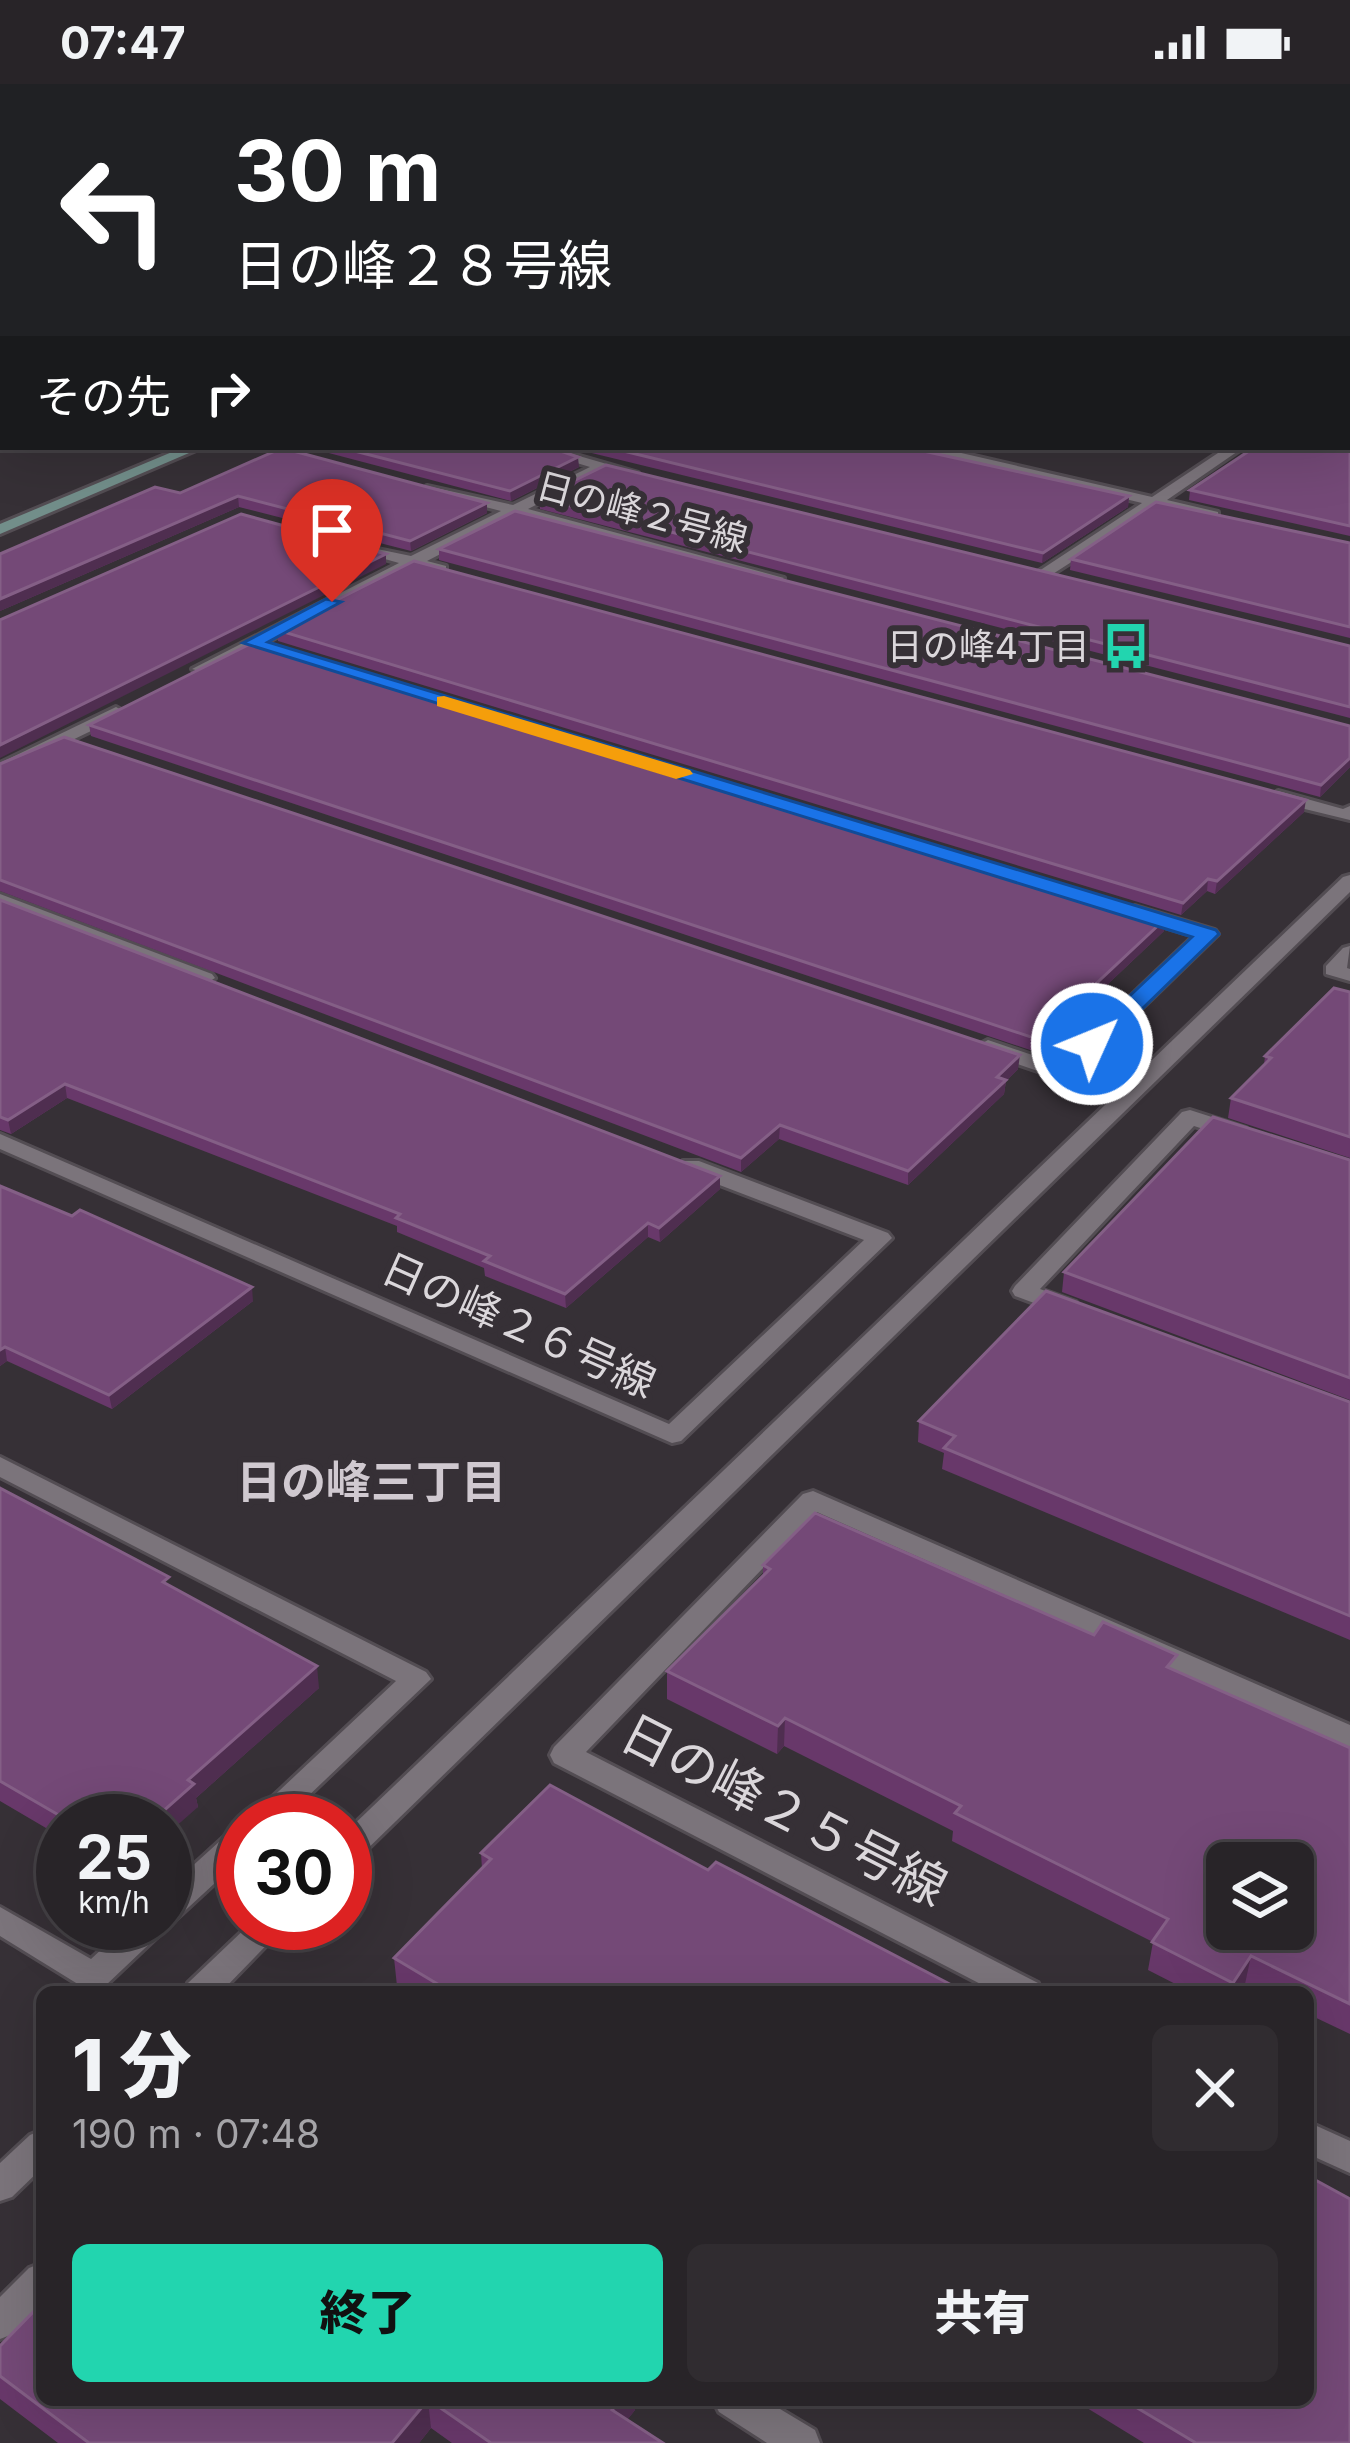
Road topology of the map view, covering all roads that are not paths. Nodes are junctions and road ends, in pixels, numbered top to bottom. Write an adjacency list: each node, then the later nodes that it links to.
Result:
1 (189, 450): 11 (street)
2 (542, 450): 5 (street)
3 (930, 450): 8 (street)
4 (1233, 450): 8 (street)
5 (602, 466): 6 (street); 9 (street)
6 (649, 477)
7 (424, 487): 9 (street, 日の峰２号線)
8 (1155, 502): 10 (street); 16 (street)
9 (514, 509): 13 (street); 18 (street, 日の峰２号線)
10 (1242, 521)
11 (0, 529)
12 (348, 544): 13 (street)
13 (412, 562): 15 (street); 19 (street)
14 (1021, 568): 16 (street)
15 (458, 574)
16 (1045, 574): 17 (street)
17 (1066, 579)
18 (785, 580)
19 (252, 643): 20 (street); 21 (street)
20 (275, 650)
21 (189, 675)
22 (126, 706): 23 (street)
23 (64, 738): 24 (street); 25 (street)
24 (86, 746)
25 (0, 770)
26 (1255, 791): 27 (street)
27 (1350, 812)
28 (1350, 881): 42 (street)
29 (0, 900): 33 (street)
30 (1117, 907): 34 (street)
31 (1350, 952): 32 (street)
32 (1350, 975)
33 (220, 984)
34 (972, 1041)
35 (0, 1141): 37 (street, 日の峰２６号線)
36 (1270, 1144): 38 (street)
37 (660, 1154)
38 (1089, 1316)
39 (0, 1466): 41 (street)
40 (1350, 1737): 51 (street, 日の峰２５号線)
41 (291, 1794)
42 (372, 1826)
43 (216, 1863): 44 (street)
44 (192, 1885)
45 (0, 1920): 46 (street)
46 (36, 1942)
47 (49, 1950): 48 (street)
48 (122, 1950)
49 (244, 1950): 50 (street)
50 (206, 1986)
51 (1014, 1986)
52 (1314, 2140): 54 (street)
53 (36, 2151): 55 (street)
54 (1350, 2158)
55 (0, 2186)
56 (36, 2285): 57 (street)
57 (0, 2322)
58 (742, 2406): 59 (street)
59 (801, 2443)

